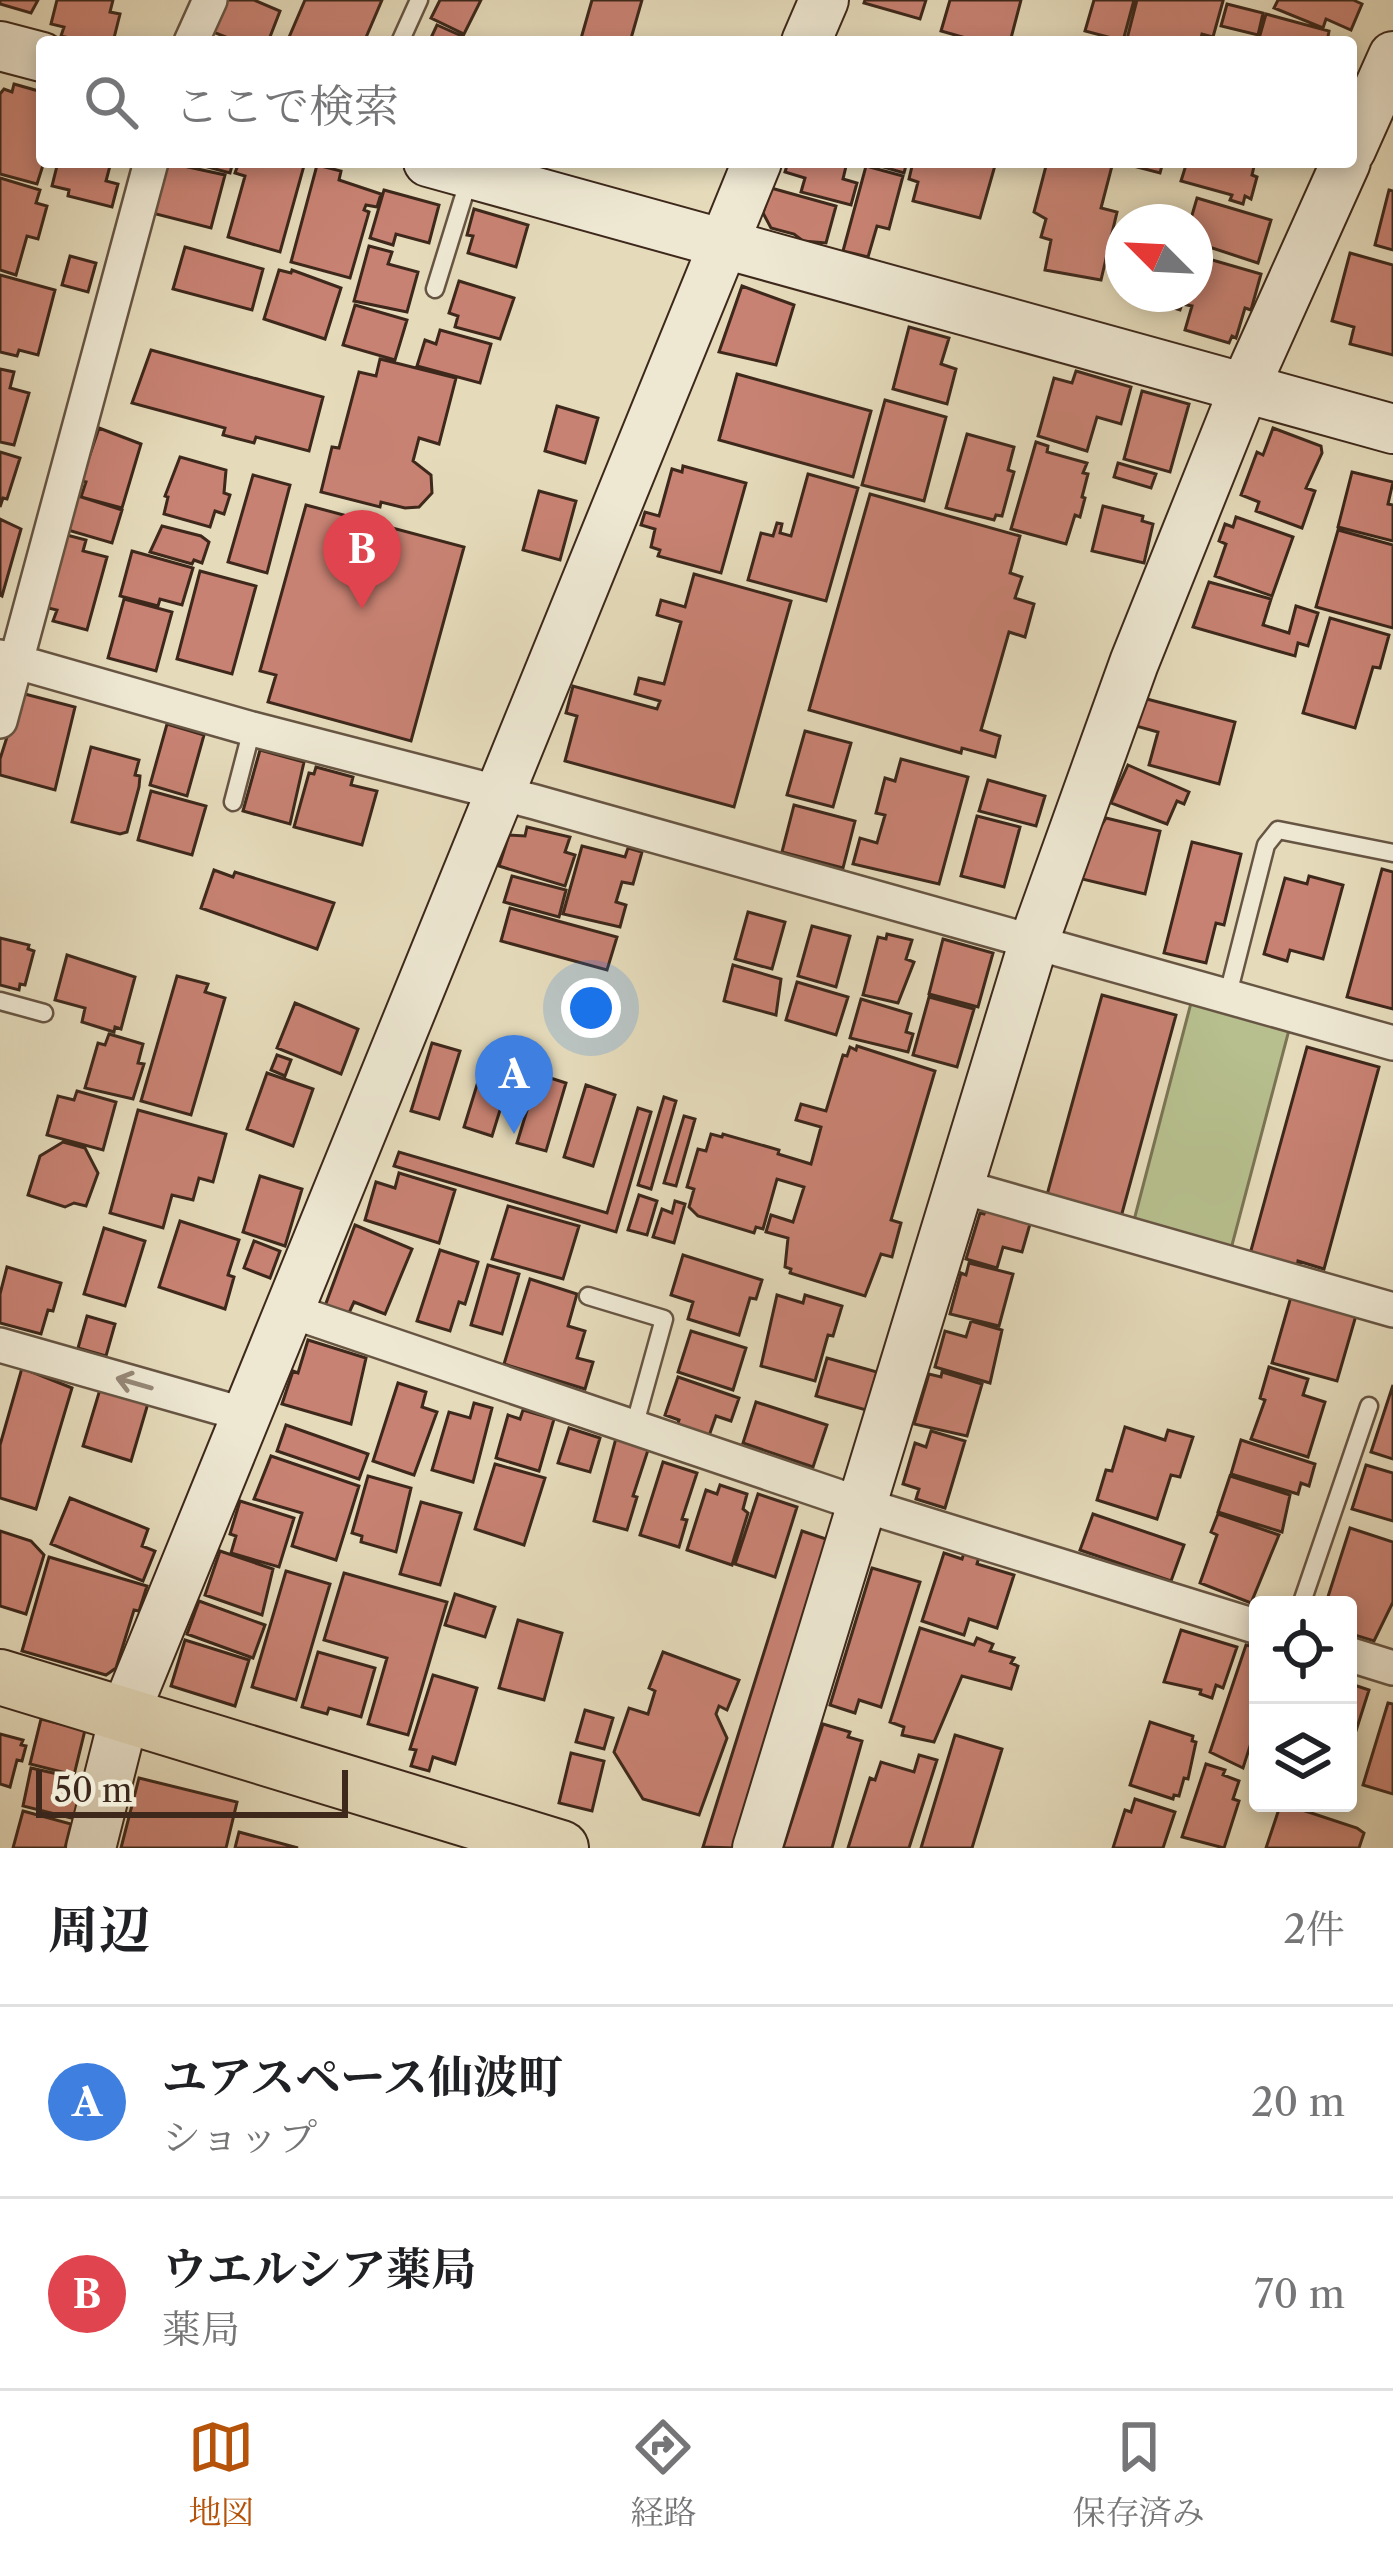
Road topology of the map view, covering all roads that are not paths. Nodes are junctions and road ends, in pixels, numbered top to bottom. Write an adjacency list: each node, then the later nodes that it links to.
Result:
1 (210, 0): 4 (street)
2 (419, 0): 5 (lane)
3 (824, 0): 6 (street)
4 (194, 36)
5 (403, 36)
6 (809, 36)
7 (0, 46): 8 (street)
8 (36, 55)
9 (1393, 56): 10 (street)
10 (1357, 137)
11 (150, 168): 19 (street)
12 (450, 168): 15 (street); 16 (lane)
13 (754, 168): 15 (street)
14 (1343, 168): 17 (street)
15 (723, 242): 17 (street); 22 (street)
16 (435, 290)
17 (1244, 388): 18 (street); 25 (street)
18 (1393, 429)
19 (8, 659): 20 (street); 21 (street)
20 (0, 721)
21 (252, 730): 22 (street); 23 (lane)
22 (497, 794): 25 (street); 33 (street)
23 (232, 802)
24 (1393, 854): 26 (lane)
25 (1034, 944): 26 (street); 30 (street)
26 (1227, 998): 29 (street)
27 (0, 1001): 28 (lane)
28 (44, 1013)
29 (1393, 1043)
30 (959, 1186): 32 (street); 38 (street)
31 (588, 1296): 37 (lane)
32 (1393, 1310)
33 (291, 1311): 36 (street); 37 (street)
34 (0, 1345): 36 (street, one-way to 34)
35 (1369, 1406): 39 (lane)
36 (246, 1415): 44 (street)
37 (634, 1427): 38 (street)
38 (863, 1505): 40 (street); 48 (street)
39 (1304, 1596)
40 (1249, 1624)
41 (1357, 1657): 42 (street)
42 (1393, 1668)
43 (0, 1677): 44 (main road)
44 (125, 1713): 45 (main road); 46 (street)
45 (439, 1830): 47 (main road)
46 (91, 1848)
47 (561, 1848)
48 (757, 1848)

